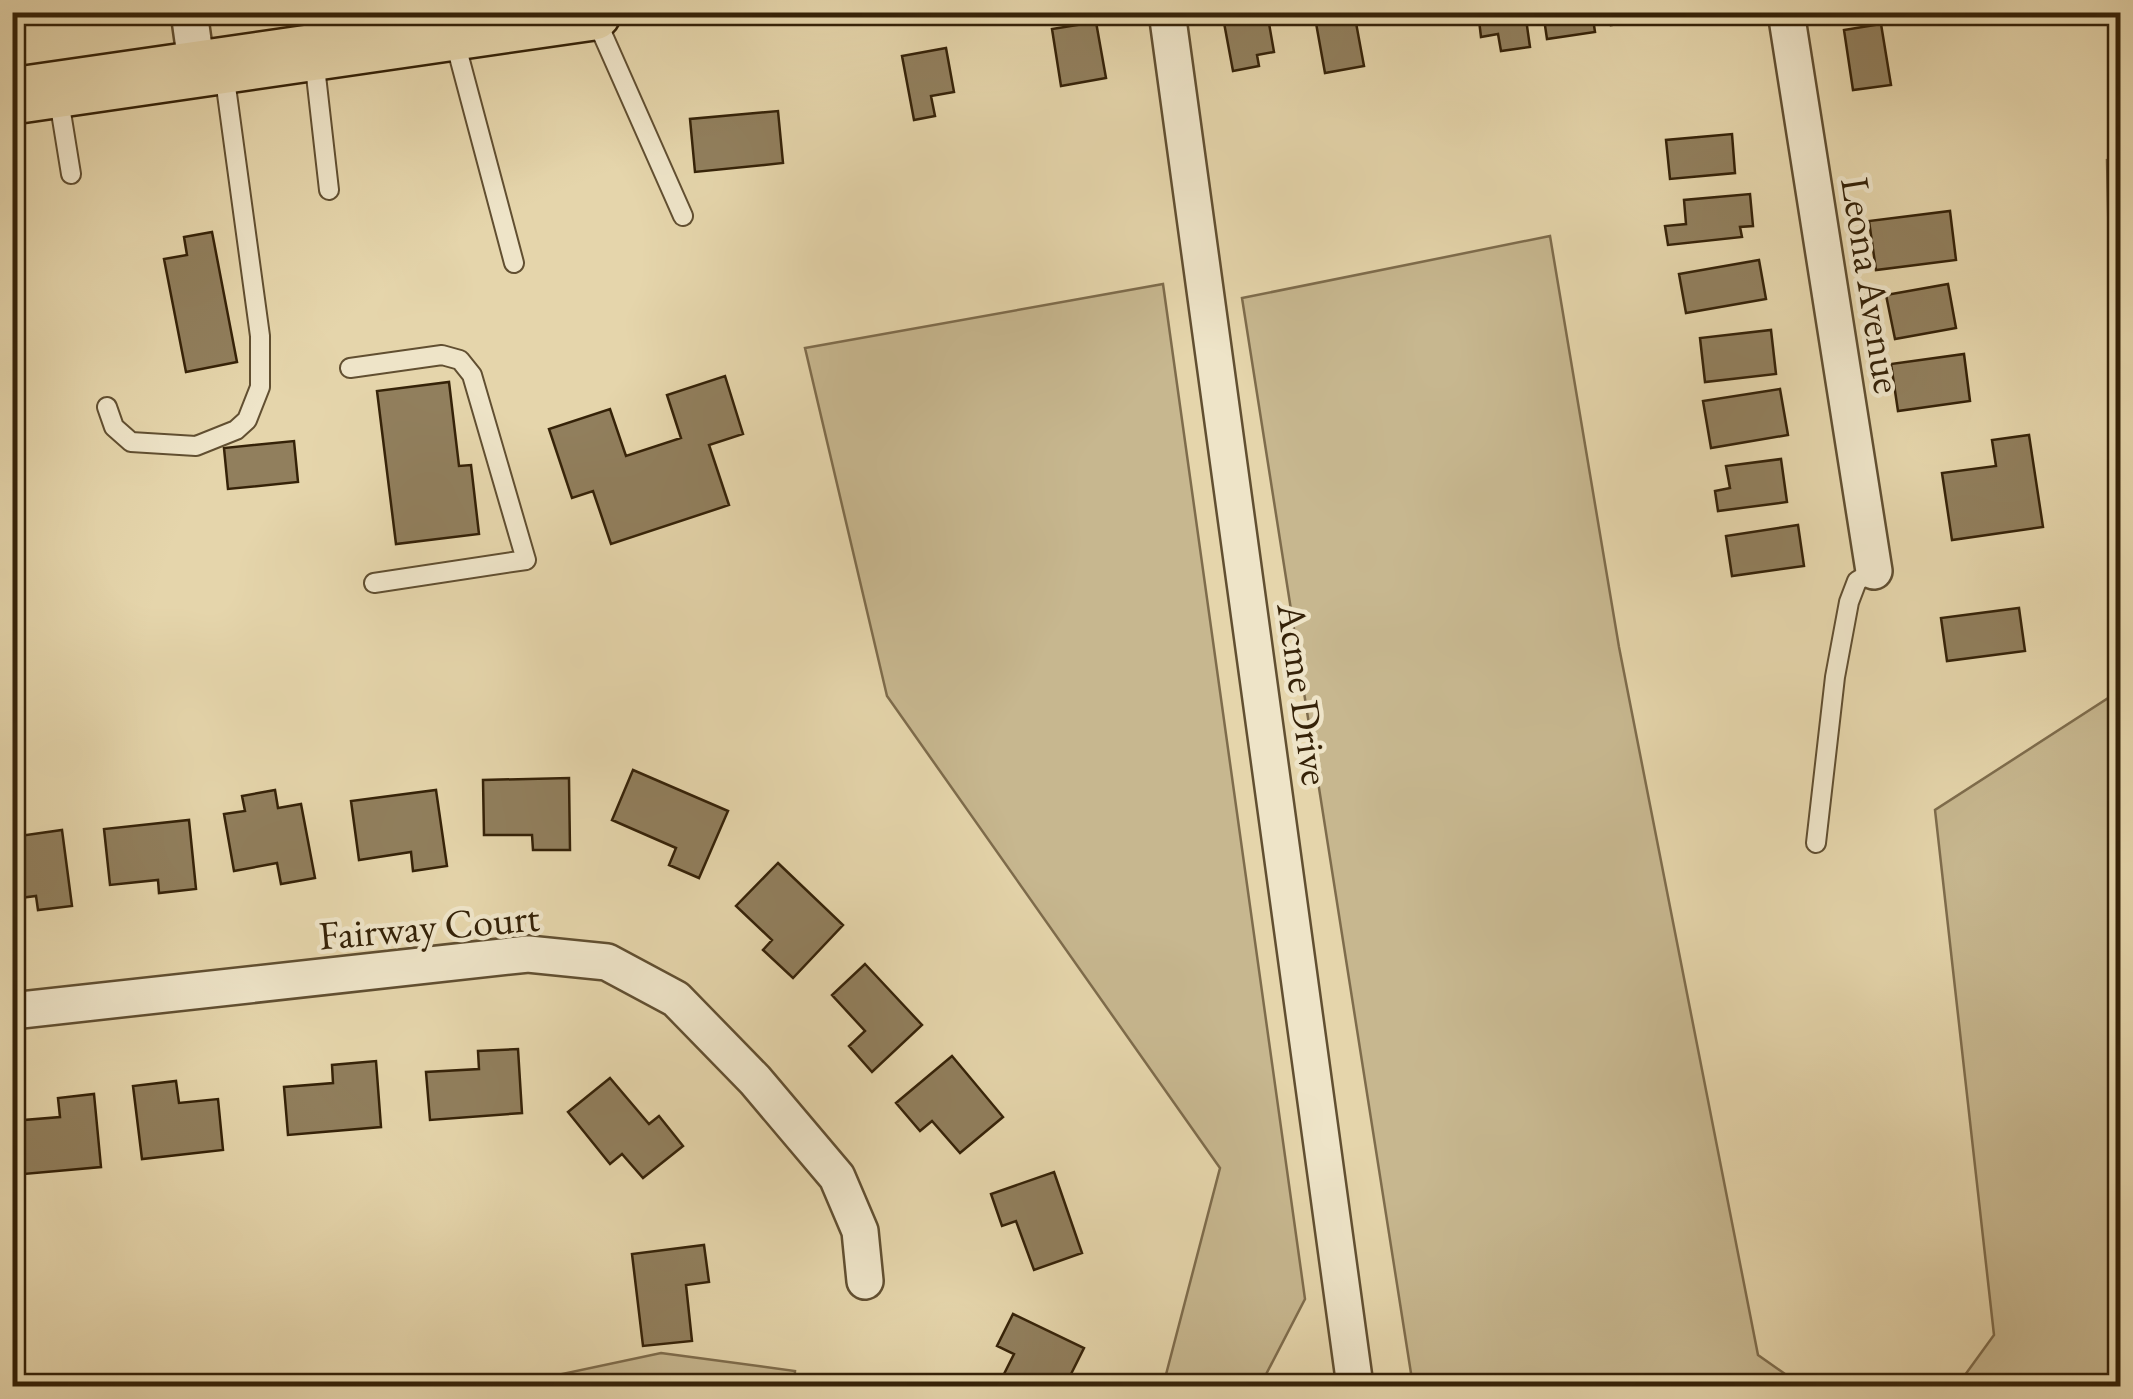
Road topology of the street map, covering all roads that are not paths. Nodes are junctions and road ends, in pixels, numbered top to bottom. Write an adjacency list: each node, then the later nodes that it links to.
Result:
1 (189, 12): 7 (street)
2 (593, 12): 5 (main road); 11 (lane)
3 (1167, 12): 20 (street, Acme Drive)
4 (1786, 12): 15 (street, Leona Avenue)
5 (453, 33): 6 (main road); 12 (lane)
6 (314, 52): 7 (main road); 10 (lane)
7 (210, 67): 8 (main road); 14 (lane)
8 (35, 92): 9 (lane)
9 (71, 174)
10 (329, 190)
11 (683, 216)
12 (514, 263)
13 (350, 368): 16 (lane)
14 (107, 407)
15 (1874, 571): 17 (lane)
16 (374, 583)
17 (1816, 843)
18 (12, 1011): 19 (street, Fairway Court)
19 (865, 1281)
20 (1354, 1386)

